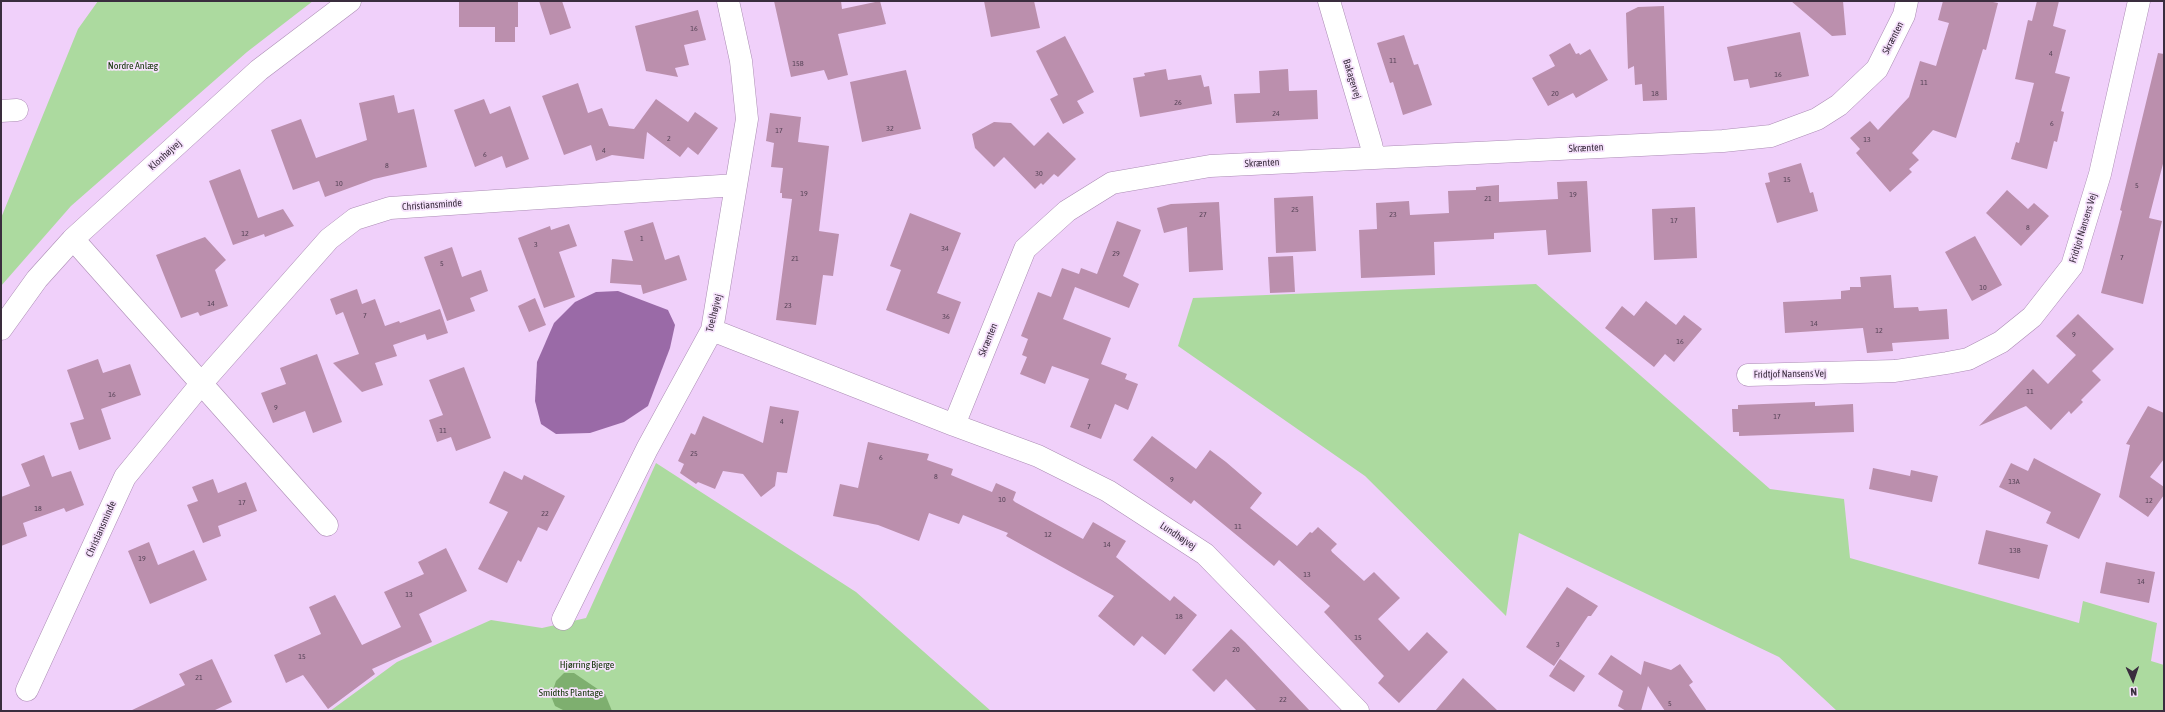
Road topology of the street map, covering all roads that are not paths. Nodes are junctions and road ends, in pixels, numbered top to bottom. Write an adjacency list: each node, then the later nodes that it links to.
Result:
1 (350, 1): 8 (street, Klonhøjvej)
2 (728, 1): 7 (street, Toelhøjvej)
3 (1328, 1): 6 (street, Bakagervej)
4 (1907, 1): 6 (street, Skrænten)
5 (2139, 1): 11 (street, Fridtjof Nansens Vej)
6 (1374, 158): 13 (street, Skrænten)
7 (736, 185): 10 (street, Toelhøjvej); 12 (street, Christiansminde)
8 (73, 239): 9 (street, Klonhøjvej); 12 (street)
9 (1, 329)
10 (712, 330): 13 (street); 15 (street, Toelhøjvej)
11 (1748, 375)
12 (201, 384): 14 (street); 16 (street, Christiansminde)
13 (954, 425): 17 (street, Lundhøjvej)
14 (327, 525)
15 (563, 619)
16 (28, 690)
17 (1358, 711)

